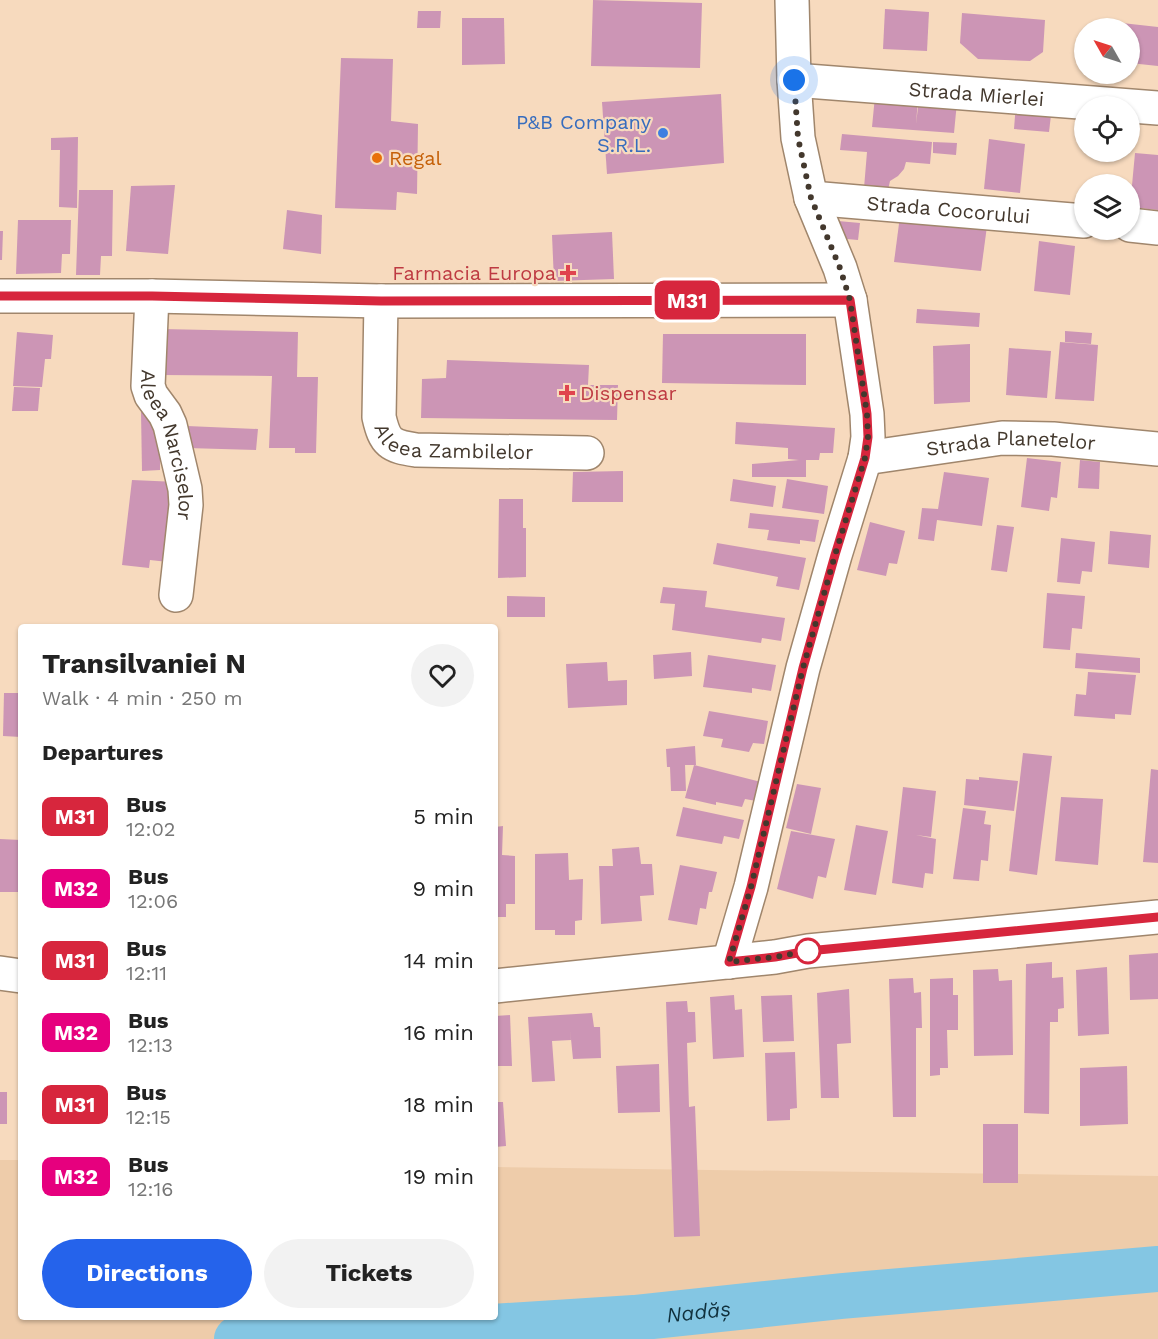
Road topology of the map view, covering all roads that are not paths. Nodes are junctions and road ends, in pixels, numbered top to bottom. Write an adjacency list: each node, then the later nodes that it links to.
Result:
1 (792, 0): 2 (street)
2 (794, 80): 3 (street, Strada Mierlei); 4 (street)
3 (1158, 108)
4 (811, 198): 5 (street, Strada Cocorului); 10 (street)
5 (1074, 220)
6 (1140, 226): 7 (street)
7 (1158, 228)
8 (0, 296): 9 (street)
9 (152, 296): 11 (street); 15 (street, Aleea Narciselor)
10 (850, 300): 11 (street); 14 (street)
11 (381, 301): 13 (street, Aleea Zambilelor)
12 (1158, 449): 14 (street, Strada Planetelor)
13 (587, 453)
14 (865, 458): 17 (street)
15 (176, 595)
16 (1158, 917): 17 (street)
17 (729, 962): 20 (street)
18 (0, 973): 19 (street)
19 (18, 976)
20 (498, 986)

